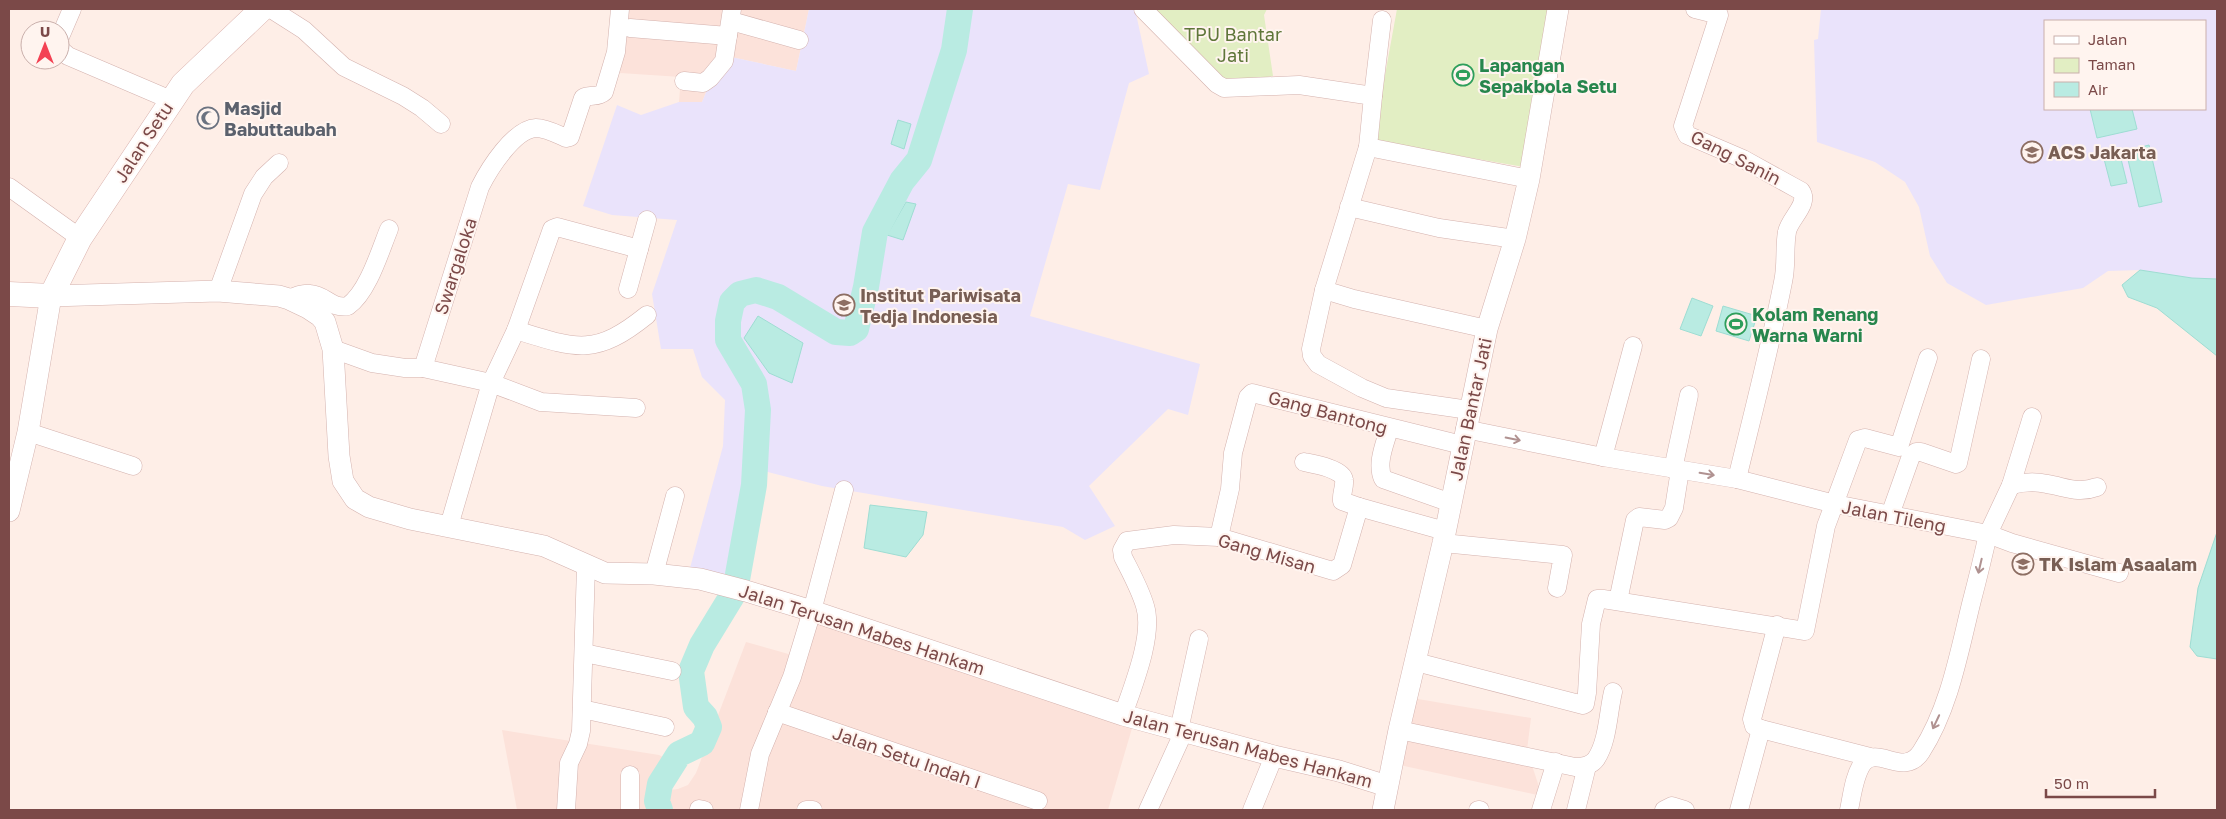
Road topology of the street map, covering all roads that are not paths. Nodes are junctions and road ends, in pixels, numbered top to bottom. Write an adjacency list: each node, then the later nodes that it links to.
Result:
1 (262, 9): 15 (main road, Jalan Setu)
2 (271, 9): 16 (street)
3 (620, 9): 40 (street, Swargaloka)
4 (1143, 9): 14 (street)
5 (1558, 9): 19 (street, Jalan Bantar Jati)
6 (1695, 9): 7 (street, Gang Sanin)
7 (1720, 12): 52 (street, Gang Sanin)
8 (1382, 20): 14 (street)
9 (730, 22): 10 (street); 11 (street); 13 (street)
10 (630, 28)
11 (799, 40)
12 (70, 57): 15 (street)
13 (684, 81)
14 (1373, 96): 17 (street)
15 (171, 100): 24 (main road, Jalan Setu)
16 (441, 124)
17 (1368, 147): 19 (street); 21 (street)
18 (279, 163): 28 (street)
19 (1529, 179): 25 (street, Jalan Bantar Jati)
20 (9, 187): 24 (street)
21 (1349, 208): 25 (street); 29 (street)
22 (647, 220): 26 (street)
23 (389, 228): 32 (street)
24 (80, 238): 31 (main road, Jalan Setu)
25 (1515, 239): 34 (street, Jalan Bantar Jati)
26 (639, 249): 27 (street); 35 (street)
27 (628, 289)
28 (218, 290): 31 (street); 32 (street)
29 (1324, 290): 34 (street); 46 (street)
30 (9, 294): 31 (main road)
31 (52, 296): 47 (street)
32 (289, 299): 37 (street)
33 (647, 315): 35 (street)
34 (1487, 329): 46 (street, Jalan Bantar Jati)
35 (516, 330): 41 (street)
36 (1633, 346): 48 (street)
37 (333, 349): 40 (street); 62 (street, Jalan Terusan Mabes Hankam)
38 (1928, 358): 58 (street)
39 (1981, 359): 61 (street)
40 (423, 368): 41 (street)
41 (491, 383): 43 (street); 62 (street)
42 (1689, 395): 51 (street)
43 (636, 408)
44 (2032, 417): 53 (street)
45 (1389, 428): 46 (street, Gang Bantong); 57 (street); 64 (street, Gang Bantong)
46 (1465, 428): 48 (street, Jalan Tileng, one-way to 48); 57 (street, Jalan Bantar Jati)
47 (28, 432): 50 (street); 60 (street)
48 (1603, 458): 51 (street, Jalan Tileng)
49 (1304, 462): 59 (street)
50 (133, 466)
51 (1676, 469): 52 (street, Jalan Tileng, one-way to 52); 70 (street)
52 (1737, 479): 58 (street, Jalan Tileng)
53 (2011, 485): 54 (street); 63 (street)
54 (2097, 487)
55 (844, 490): 71 (street)
56 (675, 496): 68 (street)
57 (1451, 503): 65 (street, Jalan Bantar Jati)
58 (1835, 504): 61 (street, Jalan Tileng); 72 (street)
59 (1359, 507): 64 (street, Gang Misan); 65 (street)
60 (9, 511)
61 (1890, 515): 63 (street, Jalan Tileng)
62 (449, 526): 66 (street, Jalan Terusan Mabes Hankam)
63 (1988, 534): 67 (street, Jalan Tileng); 86 (street, one-way to 86)
64 (1219, 537): 80 (street, Gang Misan)
65 (1444, 537): 69 (street); 75 (street, Jalan Bantar Jati)
66 (586, 566): 68 (street, Jalan Terusan Mabes Hankam); 74 (street)
67 (2119, 573)
68 (654, 574): 71 (street, Jalan Terusan Mabes Hankam)
69 (1557, 588)
70 (1618, 601): 72 (street); 75 (street)
71 (812, 611): 79 (street); 80 (street, Jalan Terusan Mabes Hankam)
72 (1777, 625): 83 (street)
73 (1199, 639): 84 (street)
74 (584, 653): 76 (street); 78 (street)
75 (1416, 662): 82 (street, Jalan Bantar Jati)
76 (672, 671)
77 (1613, 692): 88 (street)
78 (582, 709): 81 (street); 92 (street)
79 (777, 712): 91 (street, Jalan Setu Indah I); 94 (street)
80 (1123, 715): 84 (street, Jalan Terusan Mabes Hankam)
81 (665, 727)
82 (1399, 730): 87 (street); 90 (street, Jalan Bantar Jati)
83 (1761, 730): 86 (street); 104 (street)
84 (1182, 731): 85 (street, Jalan Terusan Mabes Hankam); 97 (street)
85 (1274, 756): 90 (street, Jalan Terusan Mabes Hankam); 98 (street)
86 (1870, 757): 105 (street)
87 (1556, 762): 88 (street); 100 (street)
88 (1587, 766): 101 (street)
89 (630, 775): 93 (street)
90 (1387, 786): 99 (street, Jalan Bantar Jati)
91 (1038, 801)
92 (566, 810)
93 (630, 810)
94 (749, 810)
95 (806, 810): 96 (street)
96 (813, 810)
97 (1148, 810)
98 (1252, 810)
99 (1384, 810)
100 (1541, 810)
101 (1576, 810)
102 (1664, 810): 103 (street)
103 (1685, 810)
104 (1739, 810)
105 (1848, 810)

